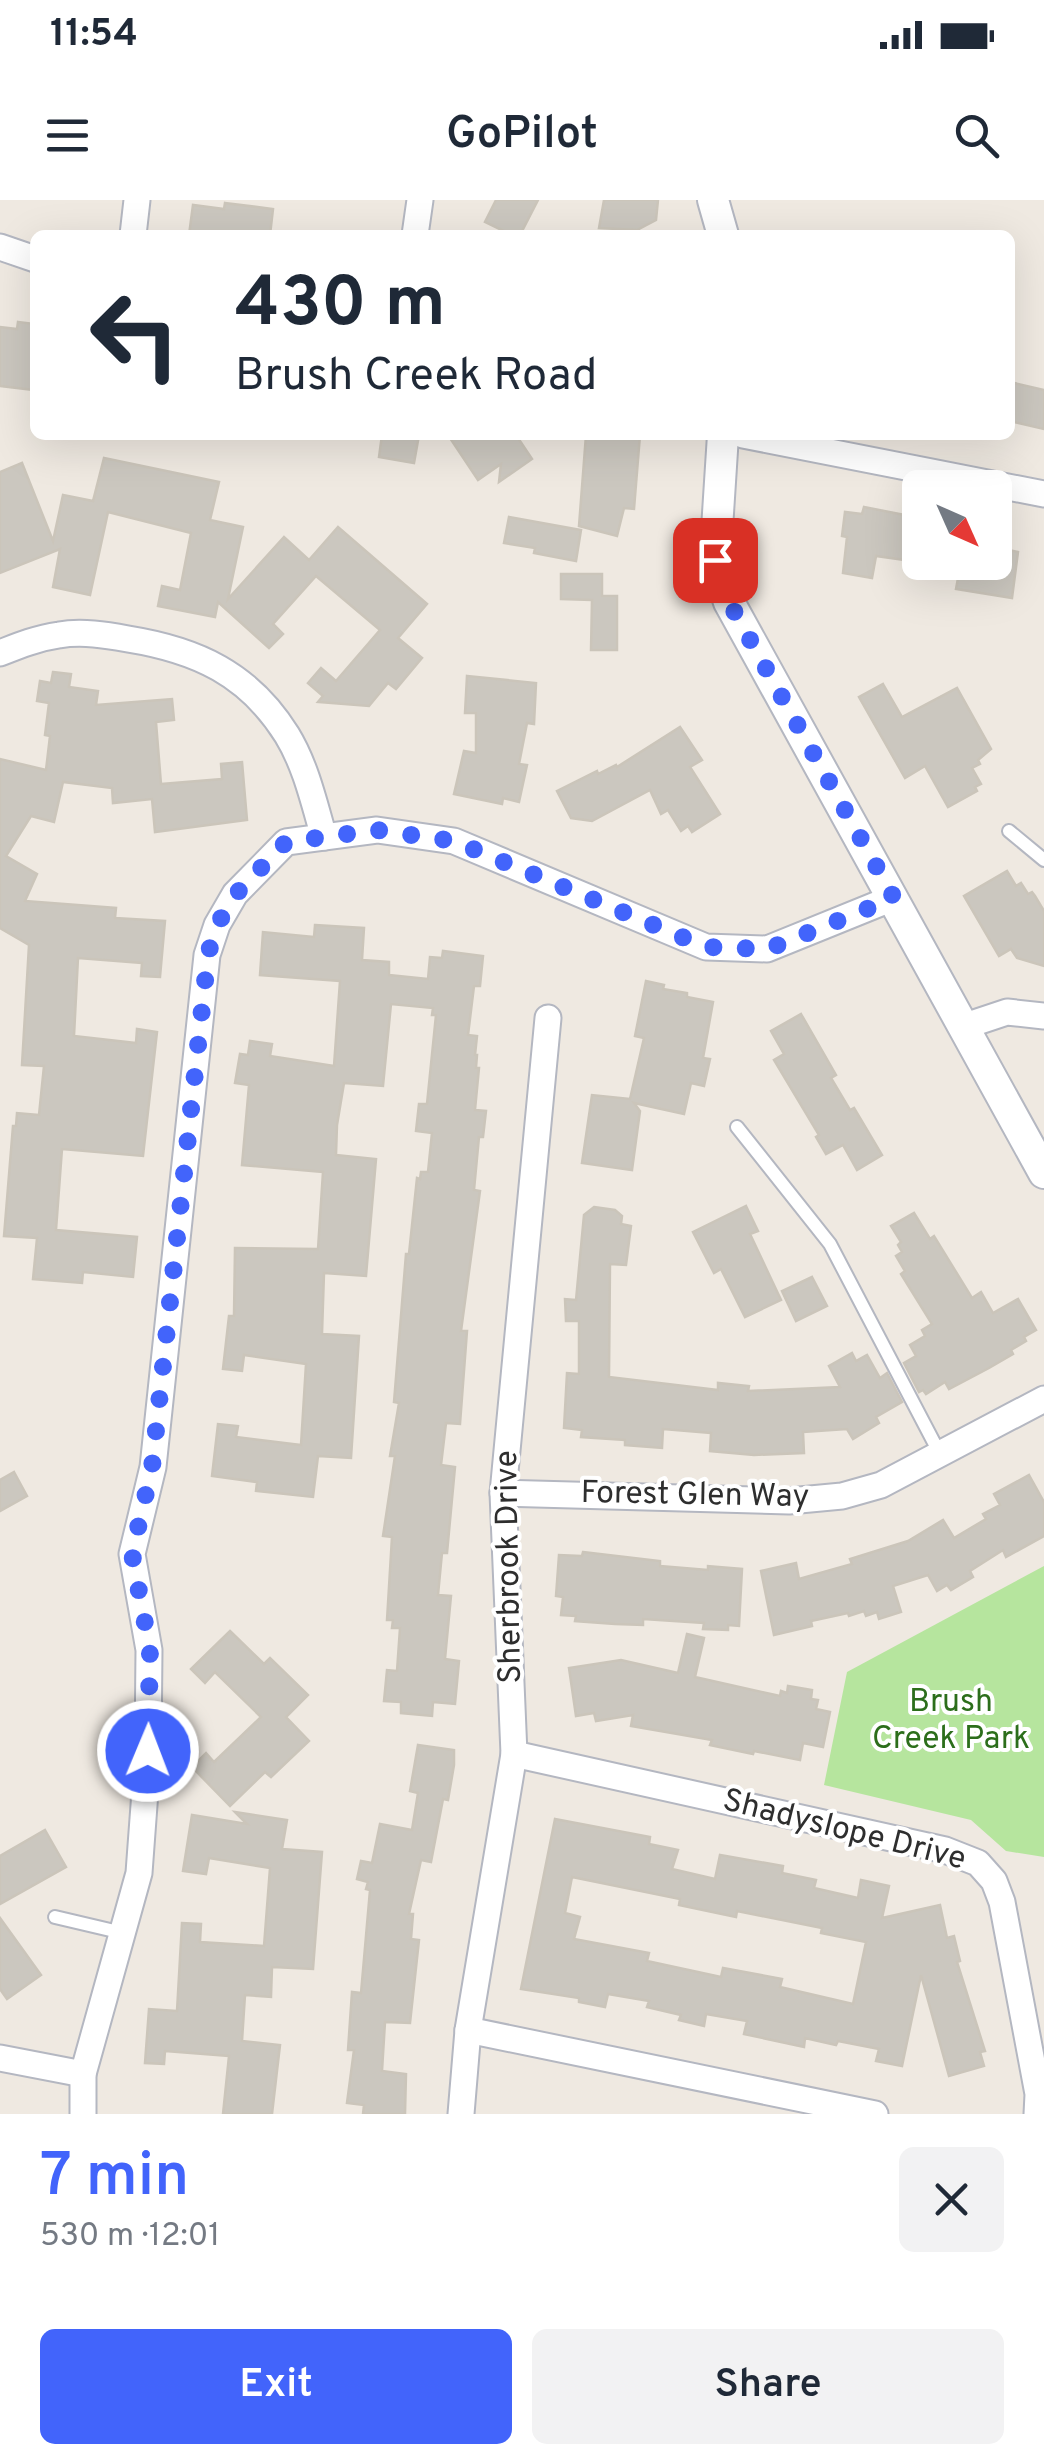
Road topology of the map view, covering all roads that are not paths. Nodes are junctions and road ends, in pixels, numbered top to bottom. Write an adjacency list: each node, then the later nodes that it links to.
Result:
1 (138, 200): 4 (street)
2 (420, 200): 5 (street)
3 (713, 200): 6 (street)
4 (135, 230)
5 (416, 230)
6 (722, 230)
7 (0, 247): 8 (street)
8 (30, 258)
9 (722, 440): 16 (street)
10 (769, 440): 11 (street)
11 (1044, 494)
12 (0, 653): 14 (street)
13 (1008, 831): 15 (lane)
14 (324, 837): 16 (street); 27 (street)
15 (1044, 860)
16 (894, 898): 19 (street)
17 (1044, 1016): 19 (street)
18 (548, 1018): 24 (street, Sherbrook Drive)
19 (965, 1026): 21 (street)
20 (737, 1127): 23 (lane)
21 (1044, 1173)
22 (1044, 1399): 23 (street, Forest Glen Way)
23 (940, 1454): 24 (street, Forest Glen Way)
24 (502, 1493): 25 (street, Sherbrook Drive)
25 (514, 1754): 28 (street, Sherbrook Drive); 34 (street, Shadyslope Drive)
26 (55, 1917): 27 (lane)
27 (124, 1933): 30 (street)
28 (468, 2030): 32 (street, Sherbrook Drive); 33 (street)
29 (0, 2058): 30 (street)
30 (83, 2074): 31 (street)
31 (82, 2114)
32 (461, 2114)
33 (875, 2114)
34 (1037, 2114)

